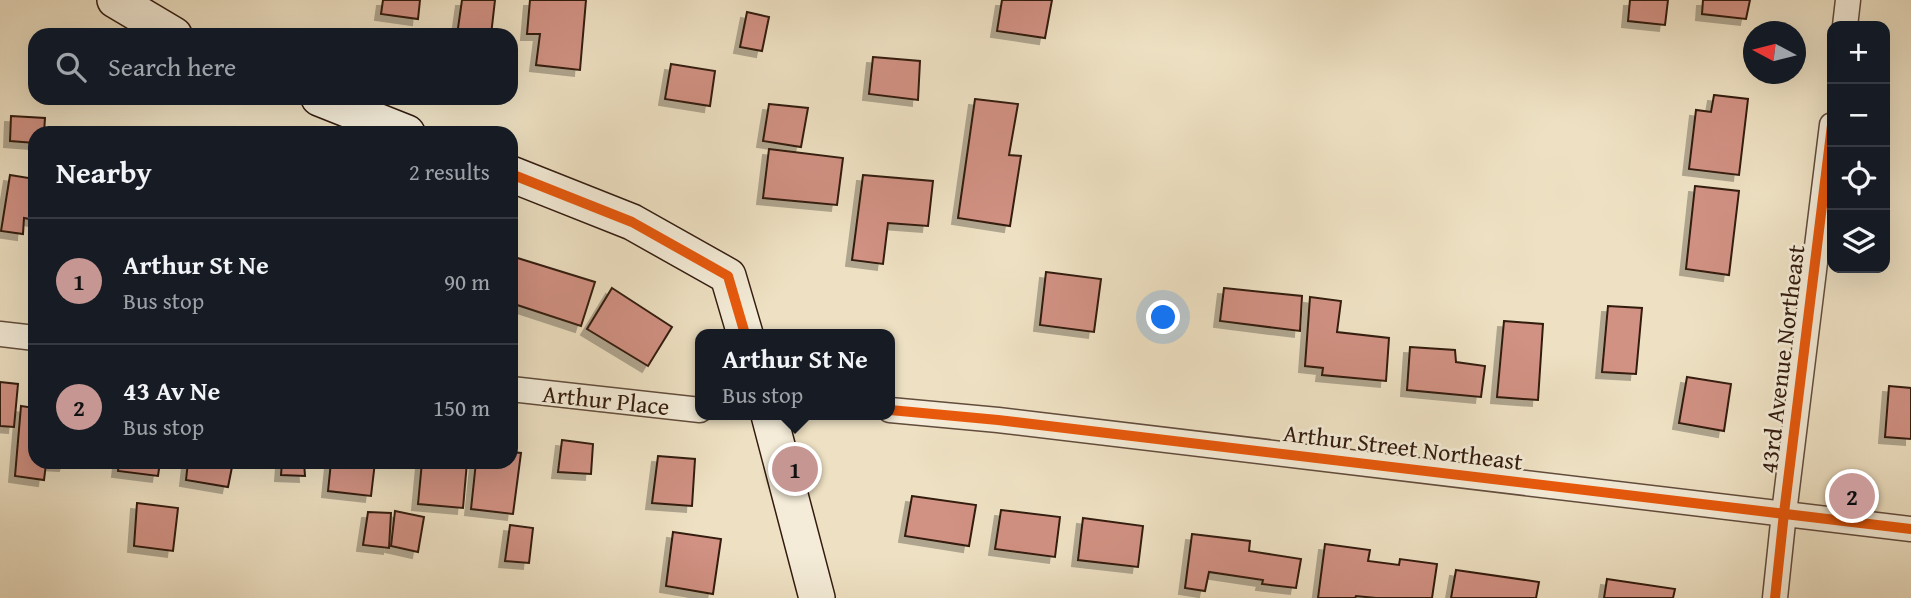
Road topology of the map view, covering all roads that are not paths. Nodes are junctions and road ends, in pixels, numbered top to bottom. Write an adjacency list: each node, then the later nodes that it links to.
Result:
1 (115, 0): 4 (street)
2 (1848, 0): 3 (street)
3 (1845, 21)
4 (162, 28)
5 (337, 105): 6 (street)
6 (389, 126)
7 (1829, 147): 16 (street, 43rd Avenue Northeast)
8 (518, 177): 9 (street)
9 (744, 329)
10 (0, 334): 11 (street)
11 (28, 337)
12 (518, 390): 13 (street, Arthur Place)
13 (695, 409)
14 (895, 410): 16 (street, Arthur Street Northeast)
15 (770, 420): 18 (street)
16 (1784, 513): 17 (street, Arthur Street Northeast); 19 (street, 43rd Avenue Northeast)
17 (1911, 529)
18 (817, 598)
19 (1775, 598)

